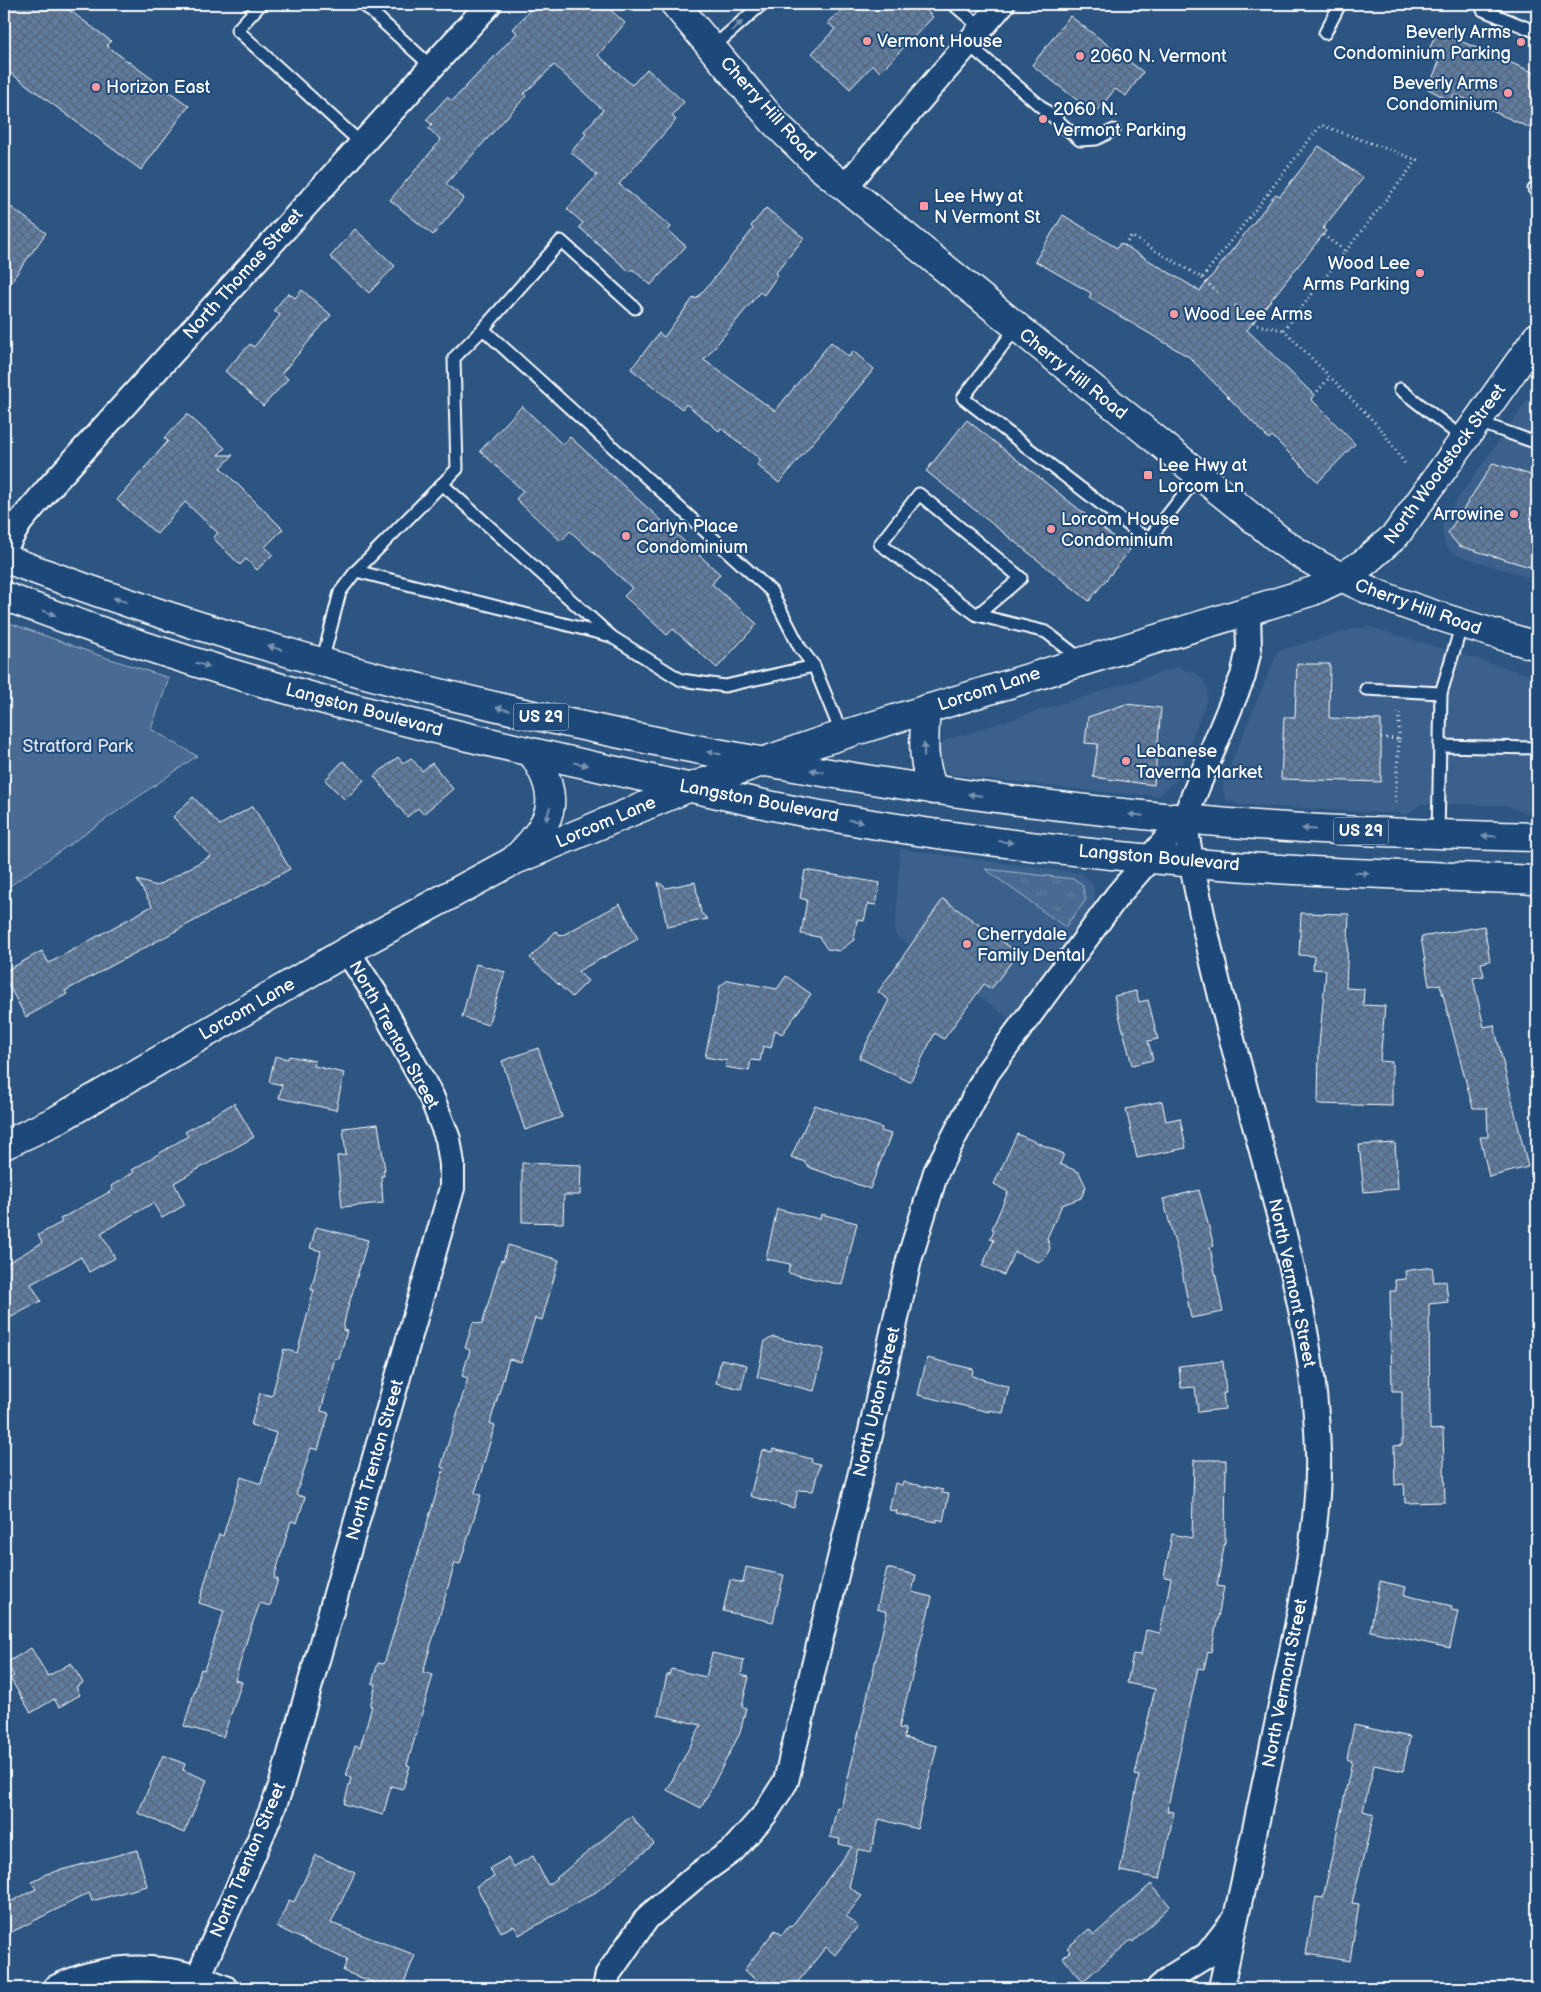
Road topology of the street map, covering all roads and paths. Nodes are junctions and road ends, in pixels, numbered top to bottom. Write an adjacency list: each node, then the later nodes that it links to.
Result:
1 (261, 4): 16 (lane)
2 (363, 4): 14 (lane)
3 (489, 4): 14 (street, North Thomas Street)
4 (675, 4): 13 (main road, Cherry Hill Road)
5 (762, 4): 13 (lane, one-way to 5)
6 (953, 4): 12 (lane)
7 (1002, 4): 12 (street)
8 (1340, 4): 11 (lane)
9 (1483, 10): 10 (lane)
10 (1537, 32)
11 (1325, 33)
12 (975, 36): 15 (lane); 17 (street)
13 (712, 48): 17 (main road, Cherry Hill Road)
14 (432, 67): 16 (street, North Thomas Street)
15 (1114, 130)
16 (362, 144): 39 (street, North Thomas Street)
17 (844, 188): 27 (main road, Cherry Hill Road)
18 (1268, 194): 19 (path); 22 (path); 23 (path)
19 (1272, 198)
20 (1323, 236): 22 (path)
21 (1125, 246): 23 (path)
22 (1345, 251): 29 (path)
23 (1202, 278): 24 (path)
24 (1219, 294)
25 (1235, 305): 29 (path)
26 (635, 308): 28 (lane)
27 (1016, 328): 37 (main road, Cherry Hill Road); 37 (lane)
28 (484, 329): 38 (lane); 51 (lane)
29 (1284, 330): 31 (path)
30 (1537, 338): 34 (main road, North Woodstock Street)
31 (1330, 377): 33 (path); 36 (path)
32 (1400, 389): 34 (lane)
33 (1314, 395)
34 (1471, 431): 35 (lane); 42 (main road, North Woodstock Street)
35 (1537, 443)
36 (1405, 464)
37 (1199, 475): 42 (main road, Cherry Hill Road)
38 (442, 484): 41 (lane); 47 (lane)
39 (4, 549)
40 (4, 558): 50 (main road, Langston Boulevard / US 29, one-way to 40)
41 (356, 571): 47 (lane); 50 (lane)
42 (1340, 578): 44 (main road, Lorcom Lane); 46 (main road, Cherry Hill Road)
43 (4, 596): 54 (main road, Langston Boulevard / US 29, one-way to 54)
44 (1248, 611): 49 (main road, Lorcom Lane); 67 (street)
45 (977, 615): 45 (lane); 49 (lane)
46 (1462, 624): 48 (main road, Cherry Hill Road); 53 (lane)
47 (612, 637): 51 (lane)
48 (1537, 646)
49 (1082, 660): 55 (main road, Lorcom Lane)
50 (322, 662): 54 (main road); 63 (main road, Langston Boulevard / US 29, one-way to 50)
51 (814, 666): 57 (lane)
52 (1366, 689): 53 (lane)
53 (1441, 693): 60 (lane)
54 (313, 697): 62 (main road, Langston Boulevard / US 29)
55 (926, 709): 57 (main road, Lorcom Lane); 65 (main road, one-way to 55)
56 (1392, 710): 59 (path)
57 (842, 736): 63 (main road, Lorcom Lane)
58 (1381, 738): 59 (path)
59 (1399, 739): 66 (path)
60 (1440, 746): 61 (lane); 68 (lane)
61 (1537, 748)
62 (532, 753): 64 (main road, Langston Boulevard / US 29, one-way to 64); 71 (main road, one-way to 71)
63 (762, 762): 64 (main road, Lorcom Lane); 65 (main road, Langston Boulevard / US 29, one-way to 63)
64 (688, 788): 70 (main road, Langston Boulevard / US 29, one-way to 70); 71 (main road, Lorcom Lane)
65 (934, 790): 67 (main road, Langston Boulevard / US 29, one-way to 65)
66 (1395, 807)
67 (1184, 820): 68 (main road, Langston Boulevard / US 29, one-way to 67); 70 (street, North Upton Street); 72 (street, North Vermont Street)
68 (1438, 834): 69 (main road, Langston Boulevard / US 29, one-way to 68)
69 (1537, 837)
70 (1149, 859): 72 (main road, Langston Boulevard / US 29); 80 (street, North Upton Street)
71 (513, 861): 74 (main road, Lorcom Lane)
72 (1191, 863): 73 (main road, Langston Boulevard / US 29, one-way to 73); 76 (street, North Vermont Street)
73 (1537, 880)
74 (347, 950): 75 (main road, Lorcom Lane); 77 (street, North Trenton Street)
75 (4, 1145)
76 (1236, 1919): 81 (street); 82 (street, North Vermont Street)
77 (199, 1976): 78 (street); 79 (street)
78 (55, 1988)
79 (224, 1988)
80 (605, 1988)
81 (1159, 1988)
82 (1220, 1988)

